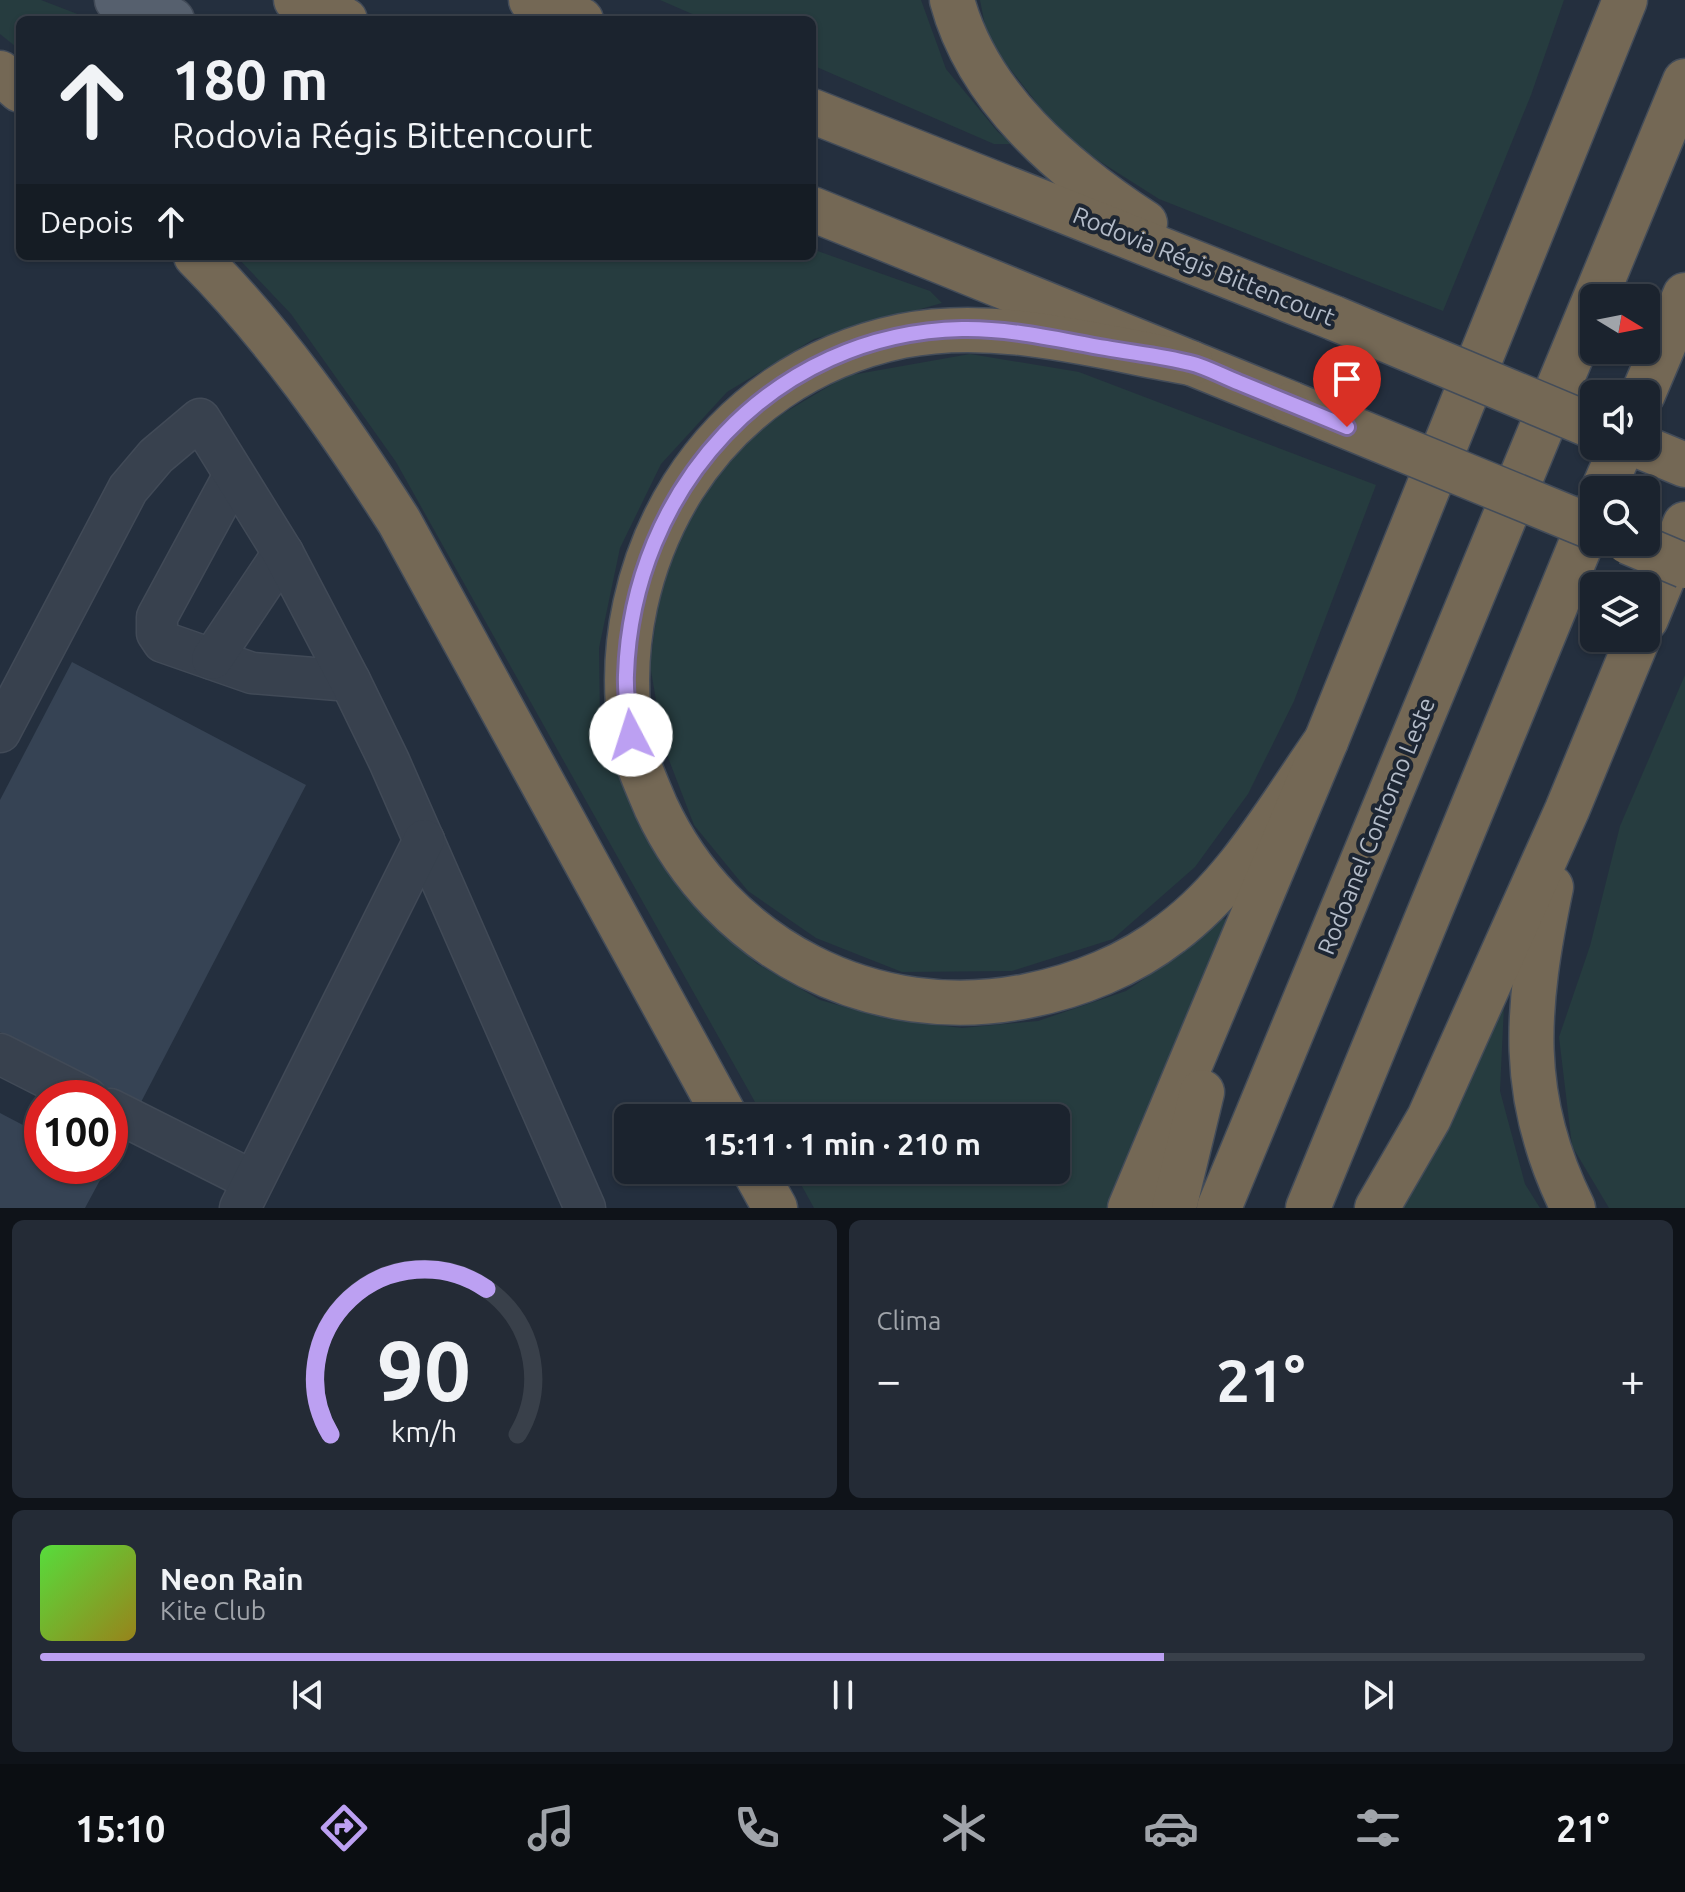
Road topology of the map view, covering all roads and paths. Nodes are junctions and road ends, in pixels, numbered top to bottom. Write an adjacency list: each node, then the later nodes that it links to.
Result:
1 (117, 0): 6 (main road)
2 (296, 0): 7 (highway)
3 (952, 0): 15 (highway)
4 (1601, 0): 11 (highway)
5 (1625, 0): 11 (highway)
6 (161, 16)
7 (335, 16)
8 (0, 73): 10 (highway)
9 (1685, 81): 48 (highway, Rodoanel Contorno Leste)
10 (16, 87)
11 (1587, 95): 34 (highway)
12 (816, 113): 15 (highway, Rodovia Régis Bittencourt)
13 (816, 211): 17 (highway)
14 (200, 260): 40 (highway)
15 (1217, 270): 19 (highway, Rodovia Régis Bittencourt, bridge)
16 (1685, 295): 18 (highway)
17 (1191, 363): 23 (highway, bridge); 34 (highway)
18 (1649, 380)
19 (1580, 421)
20 (1660, 455): 21 (highway)
21 (1685, 465)
22 (234, 475): 26 (lane); 31 (lane); 33 (lane)
23 (1580, 522)
24 (1685, 524): 29 (highway)
25 (1580, 548): 49 (highway)
26 (283, 553): 31 (lane); 32 (lane)
27 (1660, 555): 28 (highway, bridge)
28 (1685, 566)
29 (1660, 585)
30 (1632, 652): 35 (highway)
31 (212, 659): 32 (lane)
32 (350, 681): 36 (lane)
33 (0, 732)
34 (1326, 741): 37 (highway)
35 (1567, 810): 50 (highway); 51 (highway)
36 (424, 840): 43 (lane); 44 (lane)
37 (1232, 965): 46 (highway); 47 (highway)
38 (0, 1054): 39 (lane)
39 (51, 1080)
40 (718, 1104)
41 (128, 1120): 43 (lane)
42 (762, 1184): 45 (highway)
43 (246, 1194)
44 (585, 1208)
45 (775, 1208)
46 (1130, 1208)
47 (1174, 1208)
48 (1219, 1208)
49 (1308, 1208)
50 (1377, 1208)
51 (1573, 1208)

